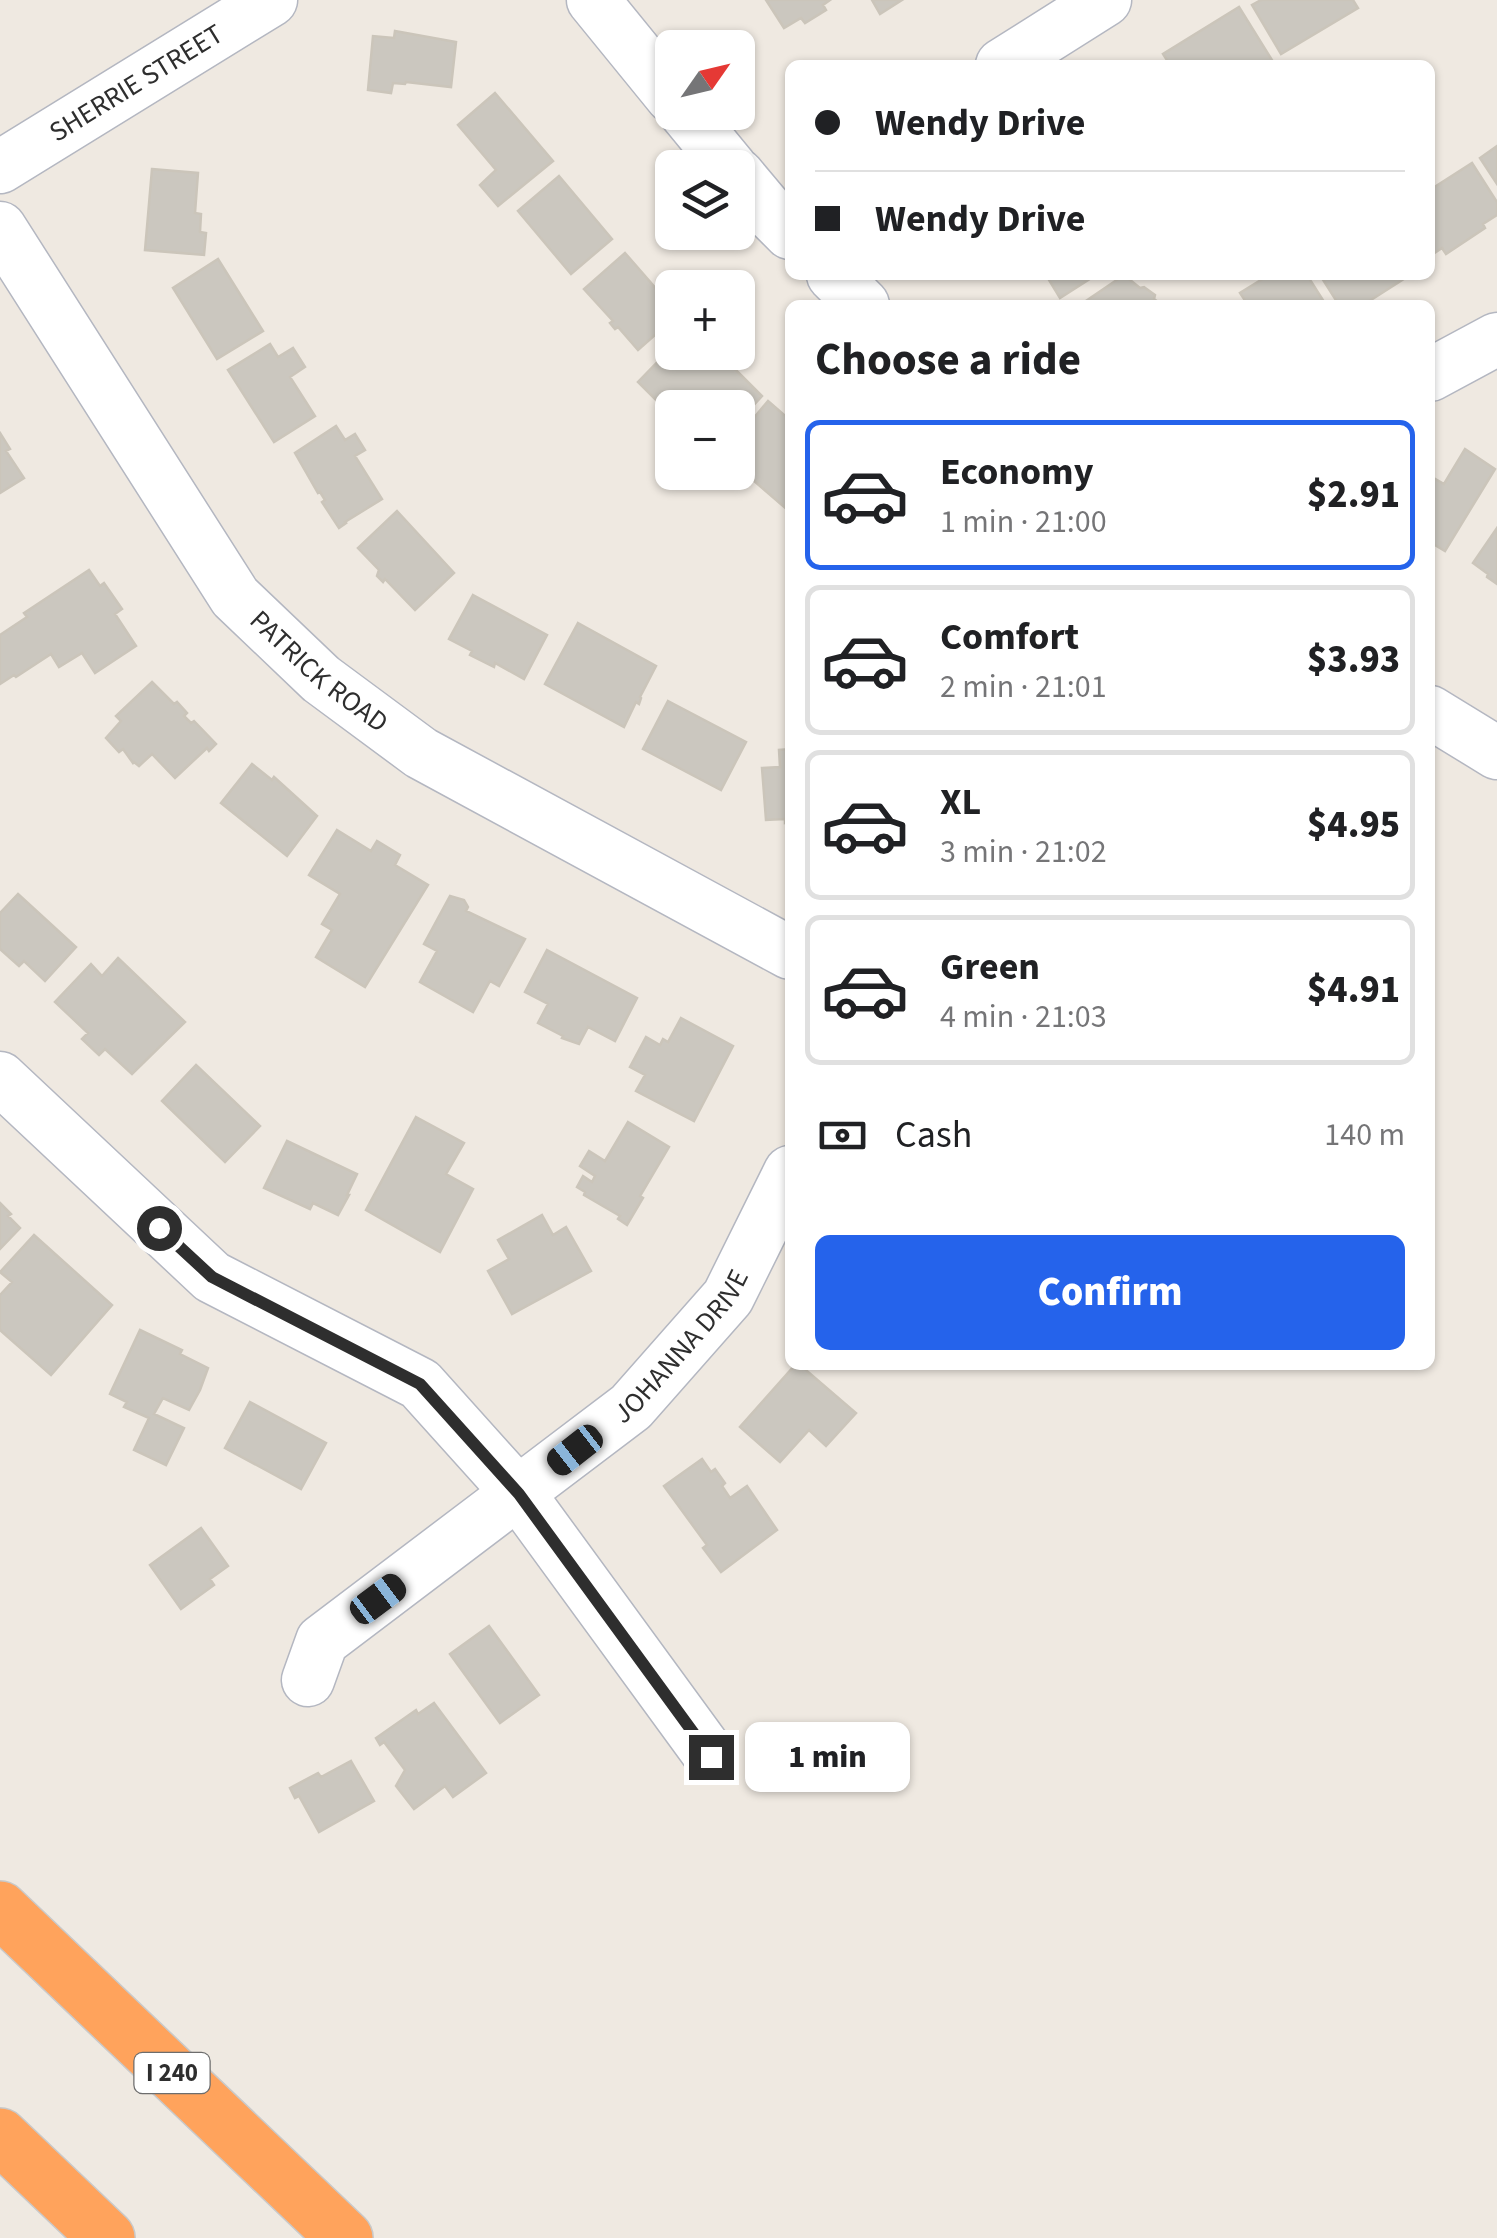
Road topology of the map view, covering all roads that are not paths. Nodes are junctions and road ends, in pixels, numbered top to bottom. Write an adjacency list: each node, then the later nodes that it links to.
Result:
1 (271, 0): 8 (street, SHERRIE STREET)
2 (594, 0): 5 (street)
3 (1105, 0): 4 (street)
4 (1010, 60)
5 (655, 76)
6 (700, 130): 7 (street)
7 (717, 150)
8 (0, 167)
9 (0, 228): 16 (street, PATRICK ROAD)
10 (838, 280): 11 (street)
11 (858, 300)
12 (1497, 339): 13 (street)
13 (1435, 372)
14 (1435, 715): 15 (street)
15 (1494, 752)
16 (785, 950)
17 (0, 1078): 19 (street)
18 (785, 1182): 19 (street, JOHANNA DRIVE)
19 (519, 1494): 20 (street, JOHANNA DRIVE); 21 (street)
20 (308, 1680)
21 (711, 1757)
22 (0, 1909): 25 (highway, I 240)
23 (0, 2136): 24 (highway)
24 (107, 2238)
25 (345, 2238)

